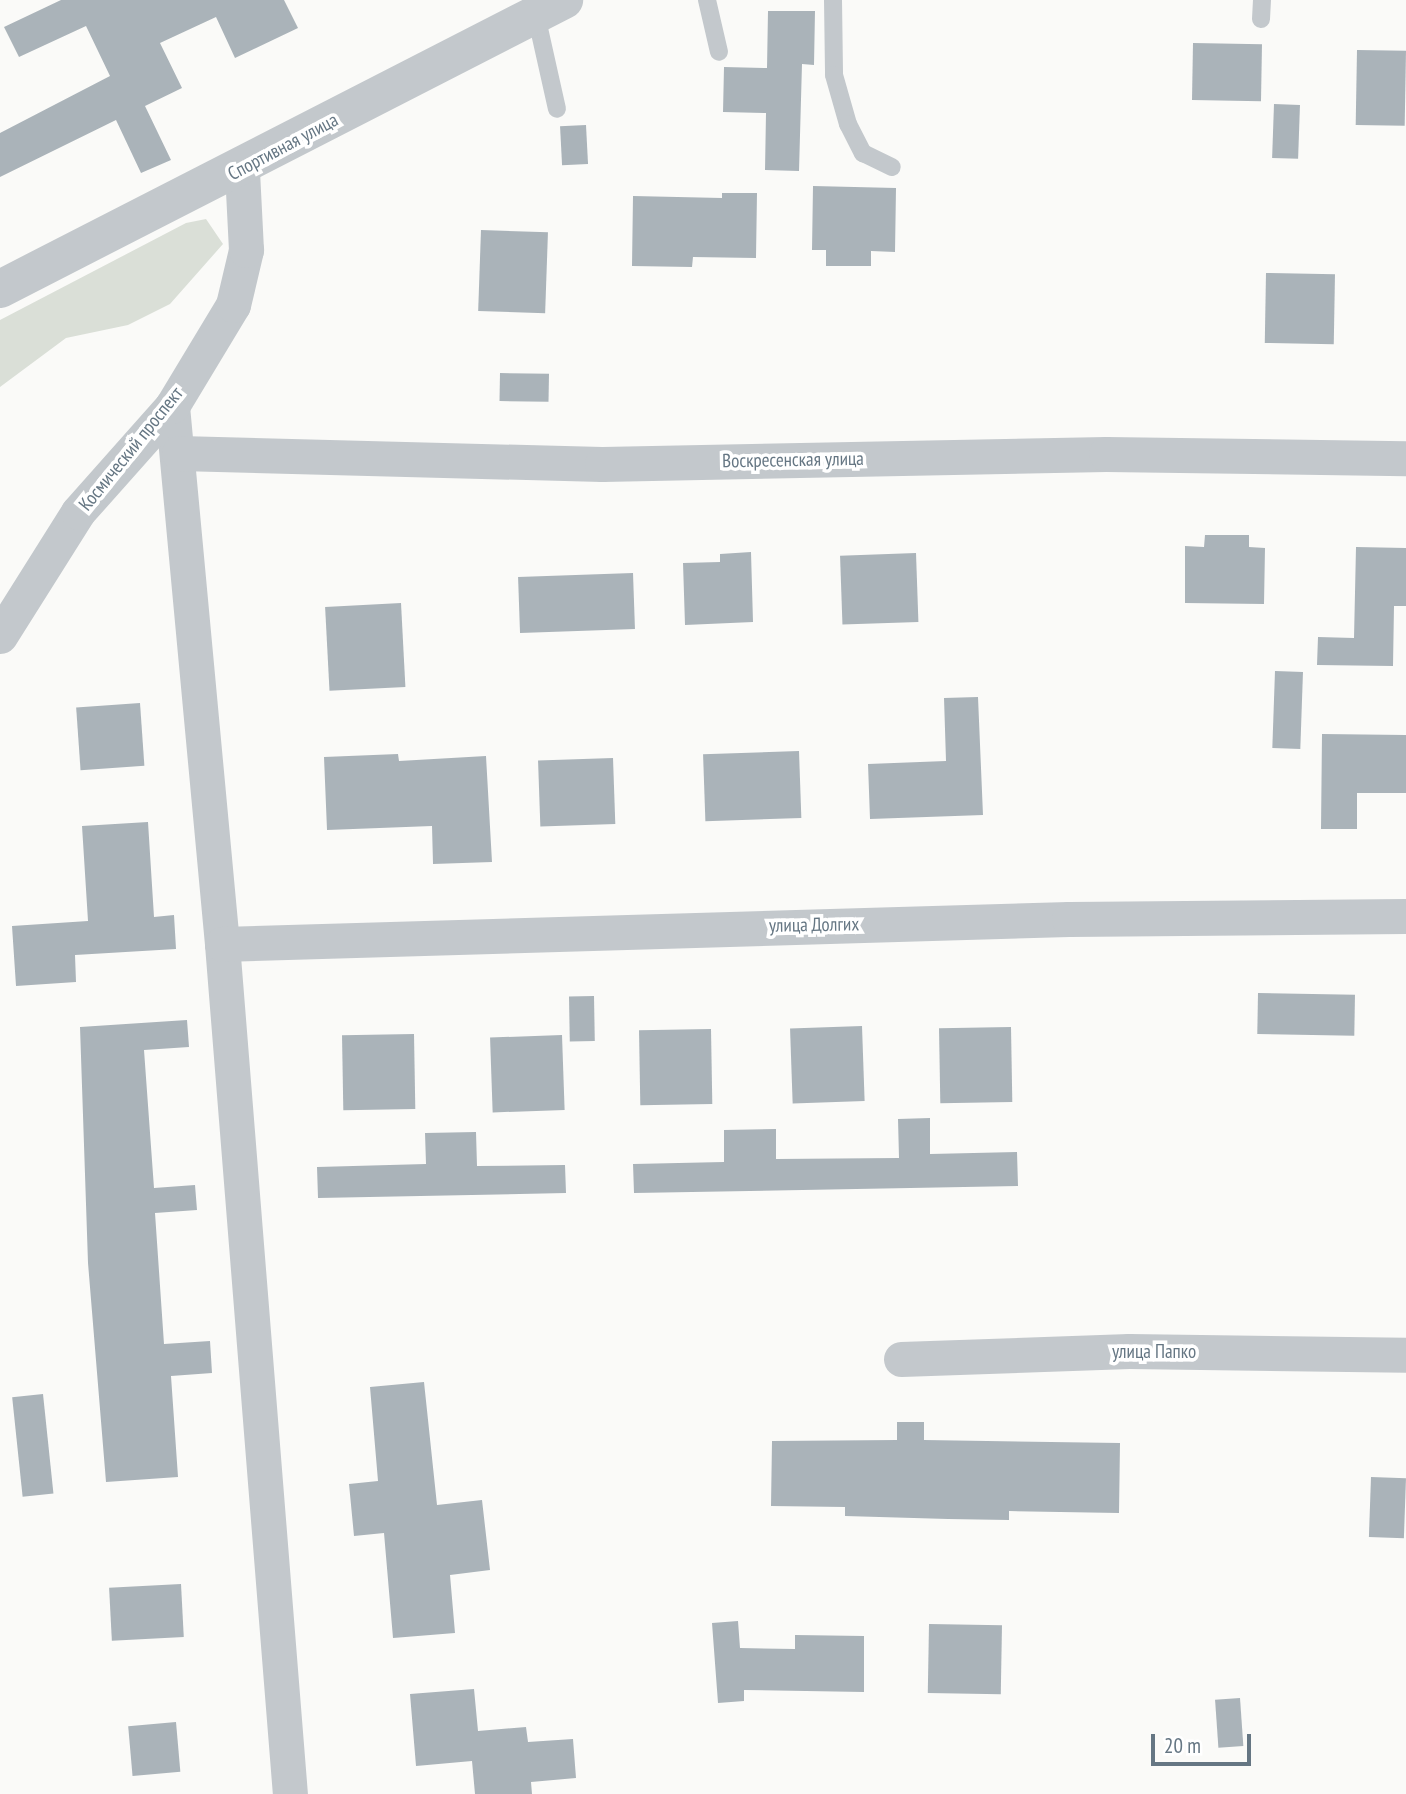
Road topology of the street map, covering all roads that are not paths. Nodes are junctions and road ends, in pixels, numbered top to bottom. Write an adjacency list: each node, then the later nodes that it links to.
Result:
1 (707, 0): 6 (lane)
2 (833, 0): 8 (lane)
3 (1262, 0): 5 (lane)
4 (550, 7): 7 (lane); 9 (street, Спортивная улица)
5 (1261, 19)
6 (719, 52)
7 (557, 109)
8 (892, 167)
9 (242, 170): 10 (street, Спортивная улица); 11 (street, Космический проспект)
10 (0, 289)
11 (172, 406): 12 (street); 14 (street, Космический проспект)
12 (179, 453): 13 (street, Воскресенская улица); 16 (street)
13 (1406, 457)
14 (0, 636)
15 (1406, 916): 16 (street, улица Долгих)
16 (222, 944): 19 (street)
17 (1406, 1355): 18 (street, улица Папко)
18 (901, 1359)
19 (290, 1794)

